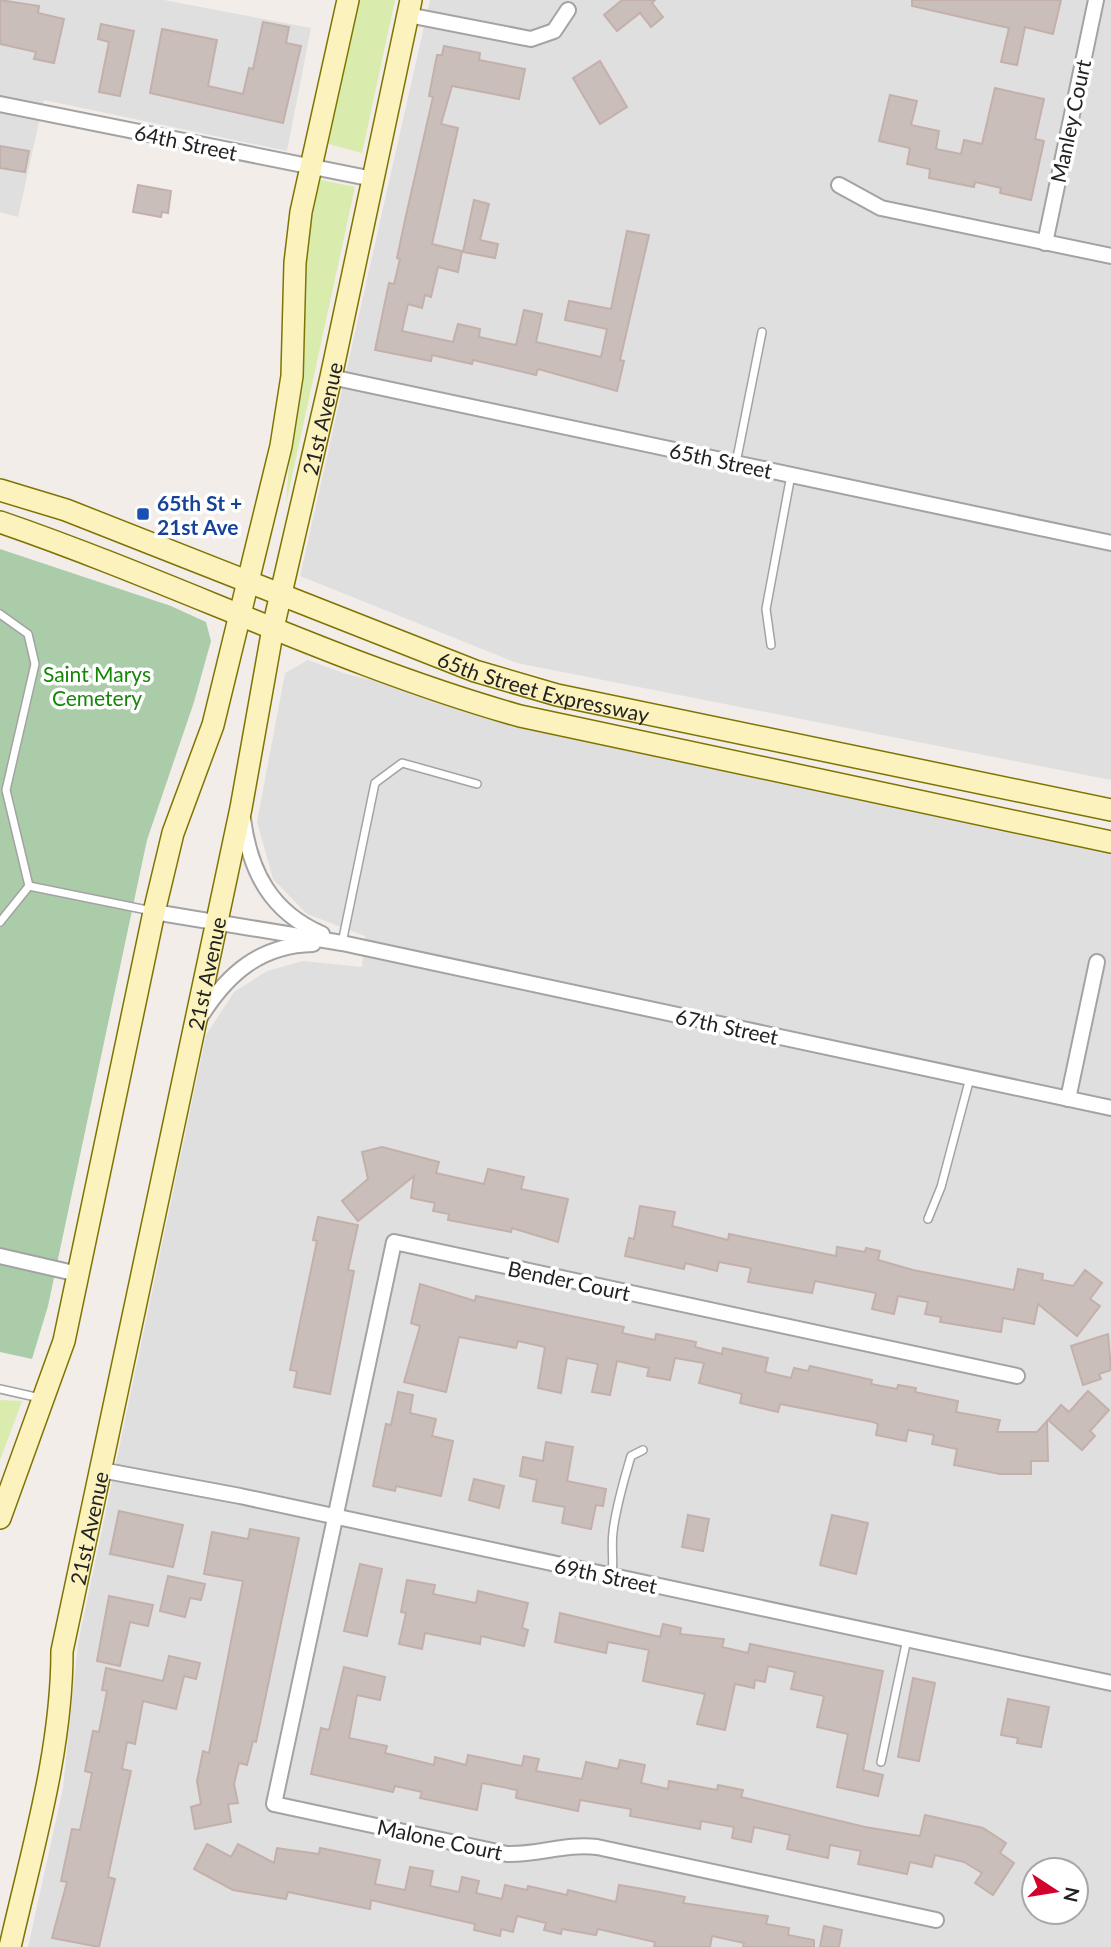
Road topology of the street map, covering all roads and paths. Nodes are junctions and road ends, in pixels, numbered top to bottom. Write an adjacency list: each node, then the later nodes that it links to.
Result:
1 (348, 0): 6 (street, 21st Avenue)
2 (1096, 0): 9 (street, Manley Court)
3 (410, 7): 4 (street); 7 (street, 21st Avenue)
4 (568, 10)
5 (0, 104): 6 (street, 64th Street)
6 (309, 167): 7 (street, 64th Street); 18 (street, 21st Avenue)
7 (373, 179): 12 (street, 21st Avenue)
8 (839, 184): 9 (street)
9 (1045, 243): 10 (street)
10 (1111, 256)
11 (762, 332): 13 (lane)
12 (331, 377): 13 (street, 65th Street); 19 (street, 21st Avenue)
13 (736, 463): 14 (street, 65th Street)
14 (791, 475): 17 (street, 65th Street); 23 (lane)
15 (0, 490): 18 (street, 65th Street Expressway)
16 (0, 522): 21 (street, 65th Street Expressway)
17 (1111, 543)
18 (246, 580): 19 (street, 65th Street Expressway); 21 (street, 21st Avenue)
19 (281, 595): 22 (street, 21st Avenue); 27 (street, 65th Street Expressway)
20 (0, 614): 25 (lane)
21 (239, 614): 22 (street, 65th Street Expressway); 30 (street, 21st Avenue)
22 (273, 628): 26 (street, 21st Avenue); 28 (street, 65th Street Expressway)
23 (771, 645)
24 (477, 784): 33 (lane)
25 (3, 789): 29 (lane)
26 (242, 808): 32 (street, 21st Avenue); 33 (street, 67th Street)
27 (1111, 810)
28 (1111, 842)
29 (29, 887): 30 (lane); 31 (lane)
30 (154, 912): 32 (street, 67th Street); 41 (street, 21st Avenue)
31 (0, 922)
32 (217, 922): 33 (street, 67th Street); 35 (street, 21st Avenue)
33 (342, 943): 35 (street, 67th Street); 36 (street, 67th Street)
34 (1097, 962): 37 (street)
35 (194, 1026): 46 (street, 21st Avenue)
36 (970, 1078): 37 (street, 67th Street); 39 (lane)
37 (1068, 1099): 38 (street, 67th Street)
38 (1111, 1108)
39 (928, 1219)
40 (0, 1256): 41 (street)
41 (78, 1274): 44 (street, 21st Avenue)
42 (1017, 1377): 47 (street, Bender Court)
43 (0, 1389): 44 (lane)
44 (44, 1398): 48 (street, 21st Avenue)
45 (643, 1450): 49 (lane)
46 (101, 1470): 47 (street, 69th Street); 54 (street, 21st Avenue)
47 (335, 1516): 49 (street, 69th Street); 53 (street, Malone Court)
48 (0, 1518)
49 (612, 1576): 50 (street, 69th Street)
50 (907, 1639): 51 (street, 69th Street); 52 (lane)
51 (1111, 1683)
52 (881, 1762)
53 (936, 1920)
54 (10, 1947)

